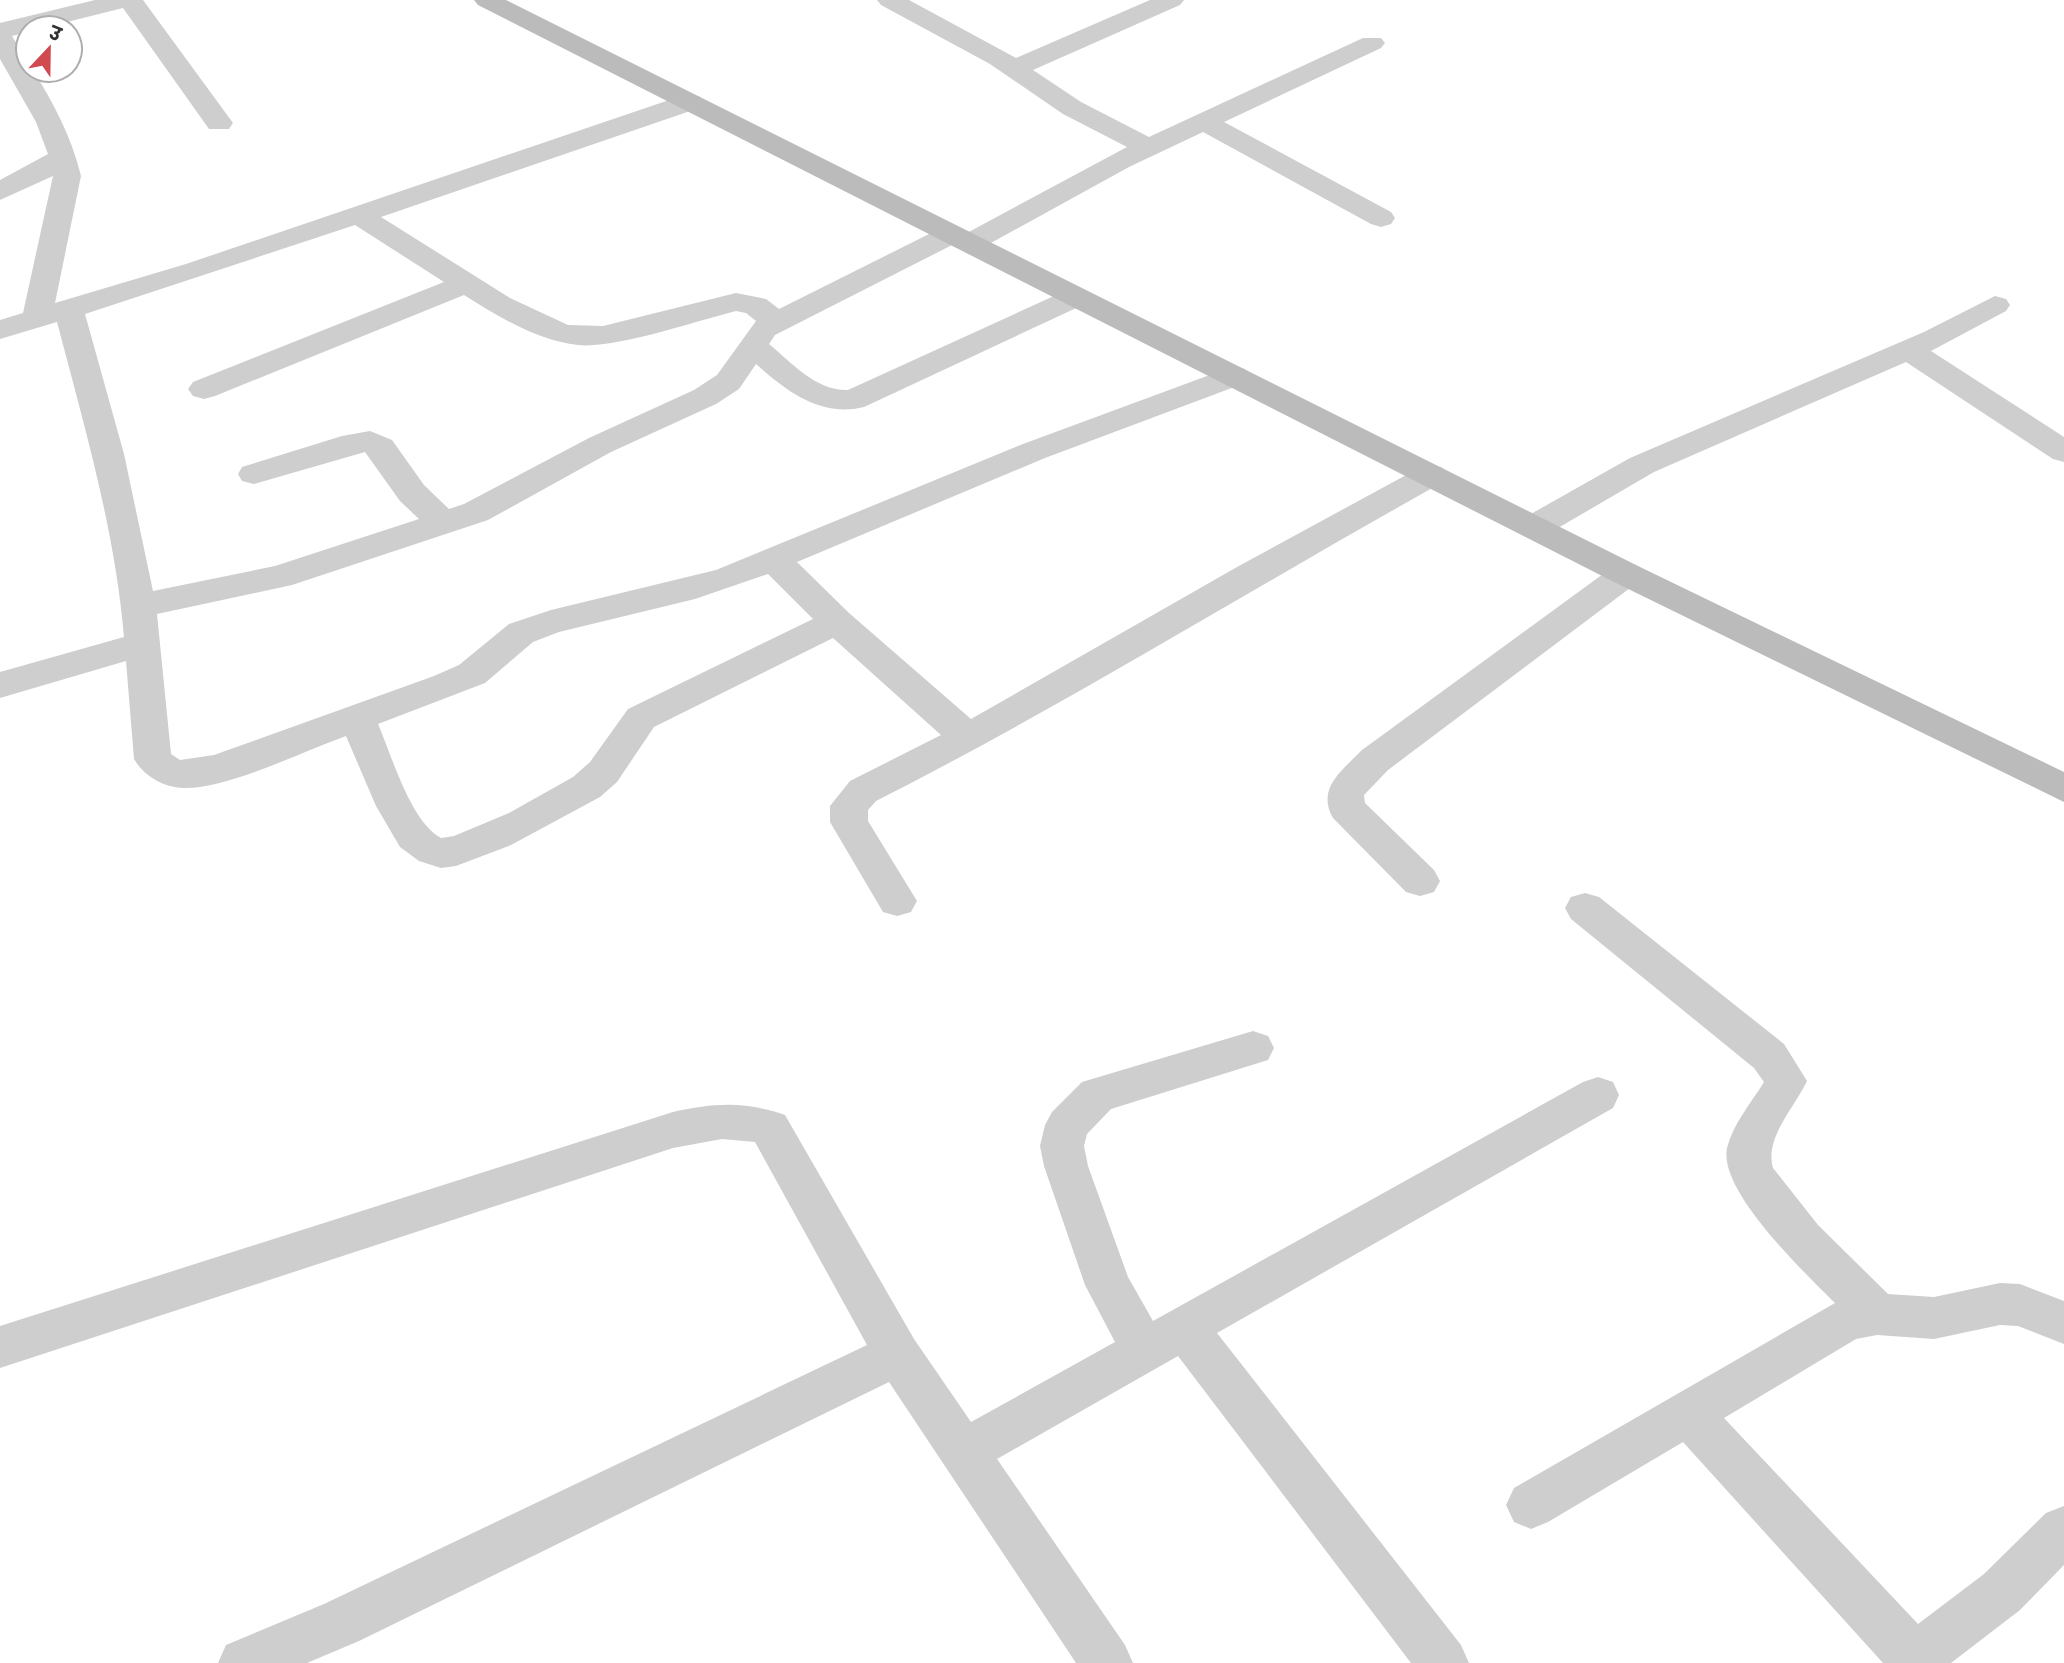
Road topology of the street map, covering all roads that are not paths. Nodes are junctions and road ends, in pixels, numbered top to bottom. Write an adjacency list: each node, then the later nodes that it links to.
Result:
1 (128, 0): 5 (street); 11 (street)
2 (487, 0): 9 (street)
3 (890, 0): 8 (street)
4 (1171, 0): 8 (street)
5 (0, 31)
6 (0, 37): 13 (street)
7 (1372, 44): 10 (street)
8 (1015, 68): 12 (street)
9 (690, 102): 15 (street); 17 (street)
10 (1204, 122): 12 (street); 16 (street)
11 (219, 123)
12 (1149, 147): 17 (street)
13 (64, 156): 14 (street); 21 (street)
14 (0, 192)
15 (357, 214): 18 (street); 21 (street)
16 (1381, 218)
17 (960, 238): 19 (street); 22 (street)
18 (468, 283): 22 (street); 27 (street)
19 (1076, 297): 24 (street); 26 (street)
20 (1995, 304): 25 (street)
21 (53, 314): 23 (street); 35 (street)
22 (776, 322): 24 (street)
23 (0, 330)
24 (753, 346): 31 (street)
25 (1908, 350): 28 (street); 32 (street)
26 (1234, 376): 30 (street); 33 (street)
27 (204, 389)
28 (2064, 452)
29 (254, 474): 31 (street)
30 (1431, 475): 32 (street); 40 (street)
31 (443, 523): 35 (street)
32 (1534, 527): 34 (street)
33 (773, 559): 36 (street); 39 (street)
34 (1626, 574): 41 (street); 42 (street)
35 (139, 606): 37 (street)
36 (837, 622): 39 (street); 40 (street)
37 (142, 644): 38 (street); 39 (street)
38 (0, 685)
39 (357, 718)
40 (968, 738): 43 (street)
41 (2064, 788)
42 (1420, 881)
43 (897, 901)
44 (1585, 908): 47 (street)
45 (1253, 1048): 49 (street)
46 (1598, 1095): 49 (street)
47 (1877, 1314): 48 (street); 52 (street)
48 (2064, 1324)
49 (1165, 1339): 53 (street); 59 (street)
50 (0, 1347): 51 (street)
51 (897, 1354): 53 (street); 57 (street)
52 (1688, 1413): 54 (street); 56 (street)
53 (964, 1452): 58 (street)
54 (1531, 1505)
55 (2064, 1530): 56 (street)
56 (1912, 1661)
57 (244, 1663)
58 (1107, 1663)
59 (1443, 1663)

